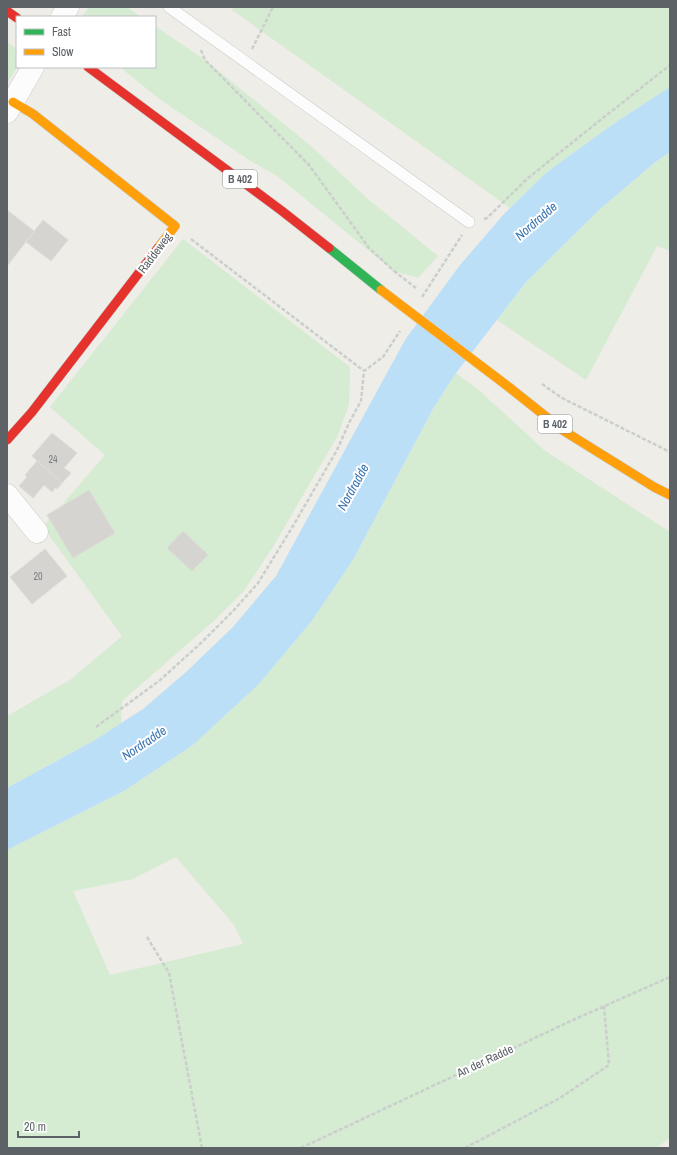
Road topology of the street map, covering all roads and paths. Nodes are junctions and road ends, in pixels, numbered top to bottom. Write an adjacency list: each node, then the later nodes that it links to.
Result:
1 (68, 7): 5 (street)
2 (169, 7): 7 (lane)
3 (273, 7): 8 (path)
4 (7, 11): 6 (main road)
5 (63, 16)
6 (16, 17)
7 (192, 24): 8 (lane); 15 (path)
8 (245, 62): 13 (lane)
9 (670, 65): 13 (path)
10 (32, 68): 12 (street)
11 (92, 70): 20 (main road, B 402, bridge)
12 (10, 107): 14 (main road, Raddeweg)
13 (468, 222)
14 (175, 226): 17 (main road, Raddeweg); 22 (path)
15 (394, 271)
16 (538, 381): 18 (path)
17 (7, 440)
18 (670, 452)
19 (7, 495): 21 (street)
20 (670, 495)
21 (37, 532)
22 (96, 727)
23 (147, 937): 26 (path)
24 (670, 977): 25 (path, An der Radde)
25 (604, 1006): 27 (path, An der Radde); 28 (path)
26 (202, 1148)
27 (301, 1148)
28 (465, 1148)

